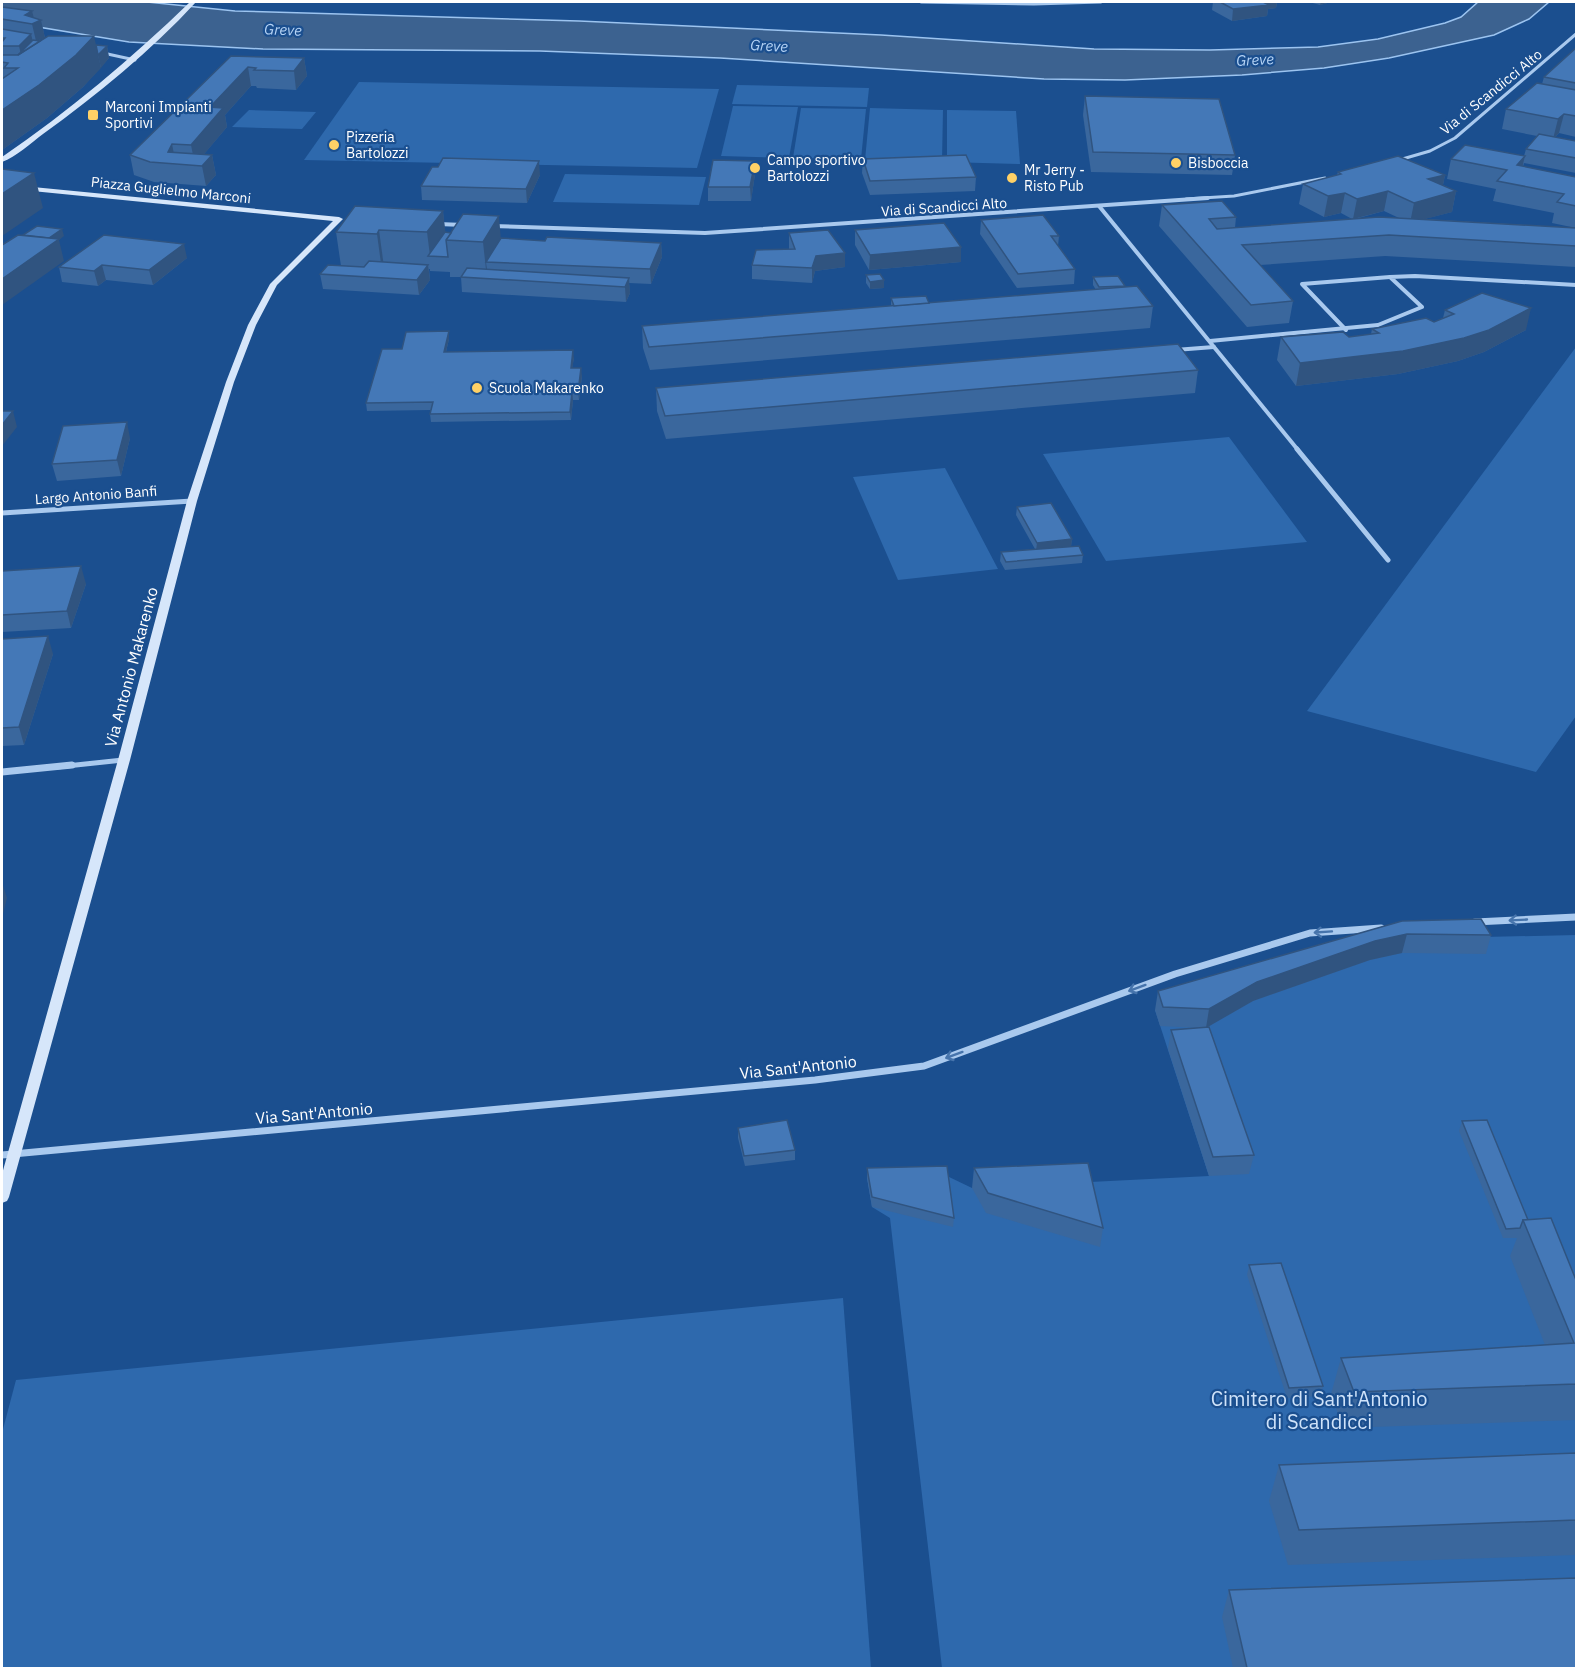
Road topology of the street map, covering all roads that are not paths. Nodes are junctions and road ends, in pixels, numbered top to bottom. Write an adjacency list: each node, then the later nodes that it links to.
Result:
1 (194, 2): 7 (street)
2 (921, 2): 4 (street)
3 (1101, 2): 4 (street)
4 (978, 3)
5 (1576, 34): 9 (street, Via di Scandicci Alto)
6 (93, 52): 7 (street)
7 (135, 60): 8 (street)
8 (2, 160)
9 (1398, 160)
10 (1332, 177): 12 (street, Via di Scandicci Alto)
11 (2, 186): 13 (street, Piazza Guglielmo Marconi)
12 (1099, 206): 16 (street, Via di Scandicci Alto); 20 (street)
13 (344, 219): 23 (street, Via Antonio Makarenko)
14 (432, 223): 15 (street)
15 (465, 225)
16 (487, 226)
17 (1390, 277): 18 (street); 19 (street); 19 (street)
18 (1576, 285)
19 (1346, 330): 20 (street)
20 (1210, 341): 21 (street)
21 (1214, 347): 22 (street); 25 (street)
22 (1167, 351)
23 (192, 501): 24 (street, Largo Antonio Banfi); 26 (street, Via Antonio Makarenko)
24 (2, 513)
25 (1388, 560)
26 (124, 760): 27 (street); 31 (street, Via Antonio Makarenko)
27 (2, 772)
28 (1576, 917): 29 (street, one-way to 29)
29 (1462, 922)
30 (1392, 927): 31 (street, Via Sant'Antonio, one-way to 31)
31 (8, 1154): 32 (street, Via Antonio Makarenko)
32 (2, 1197)

